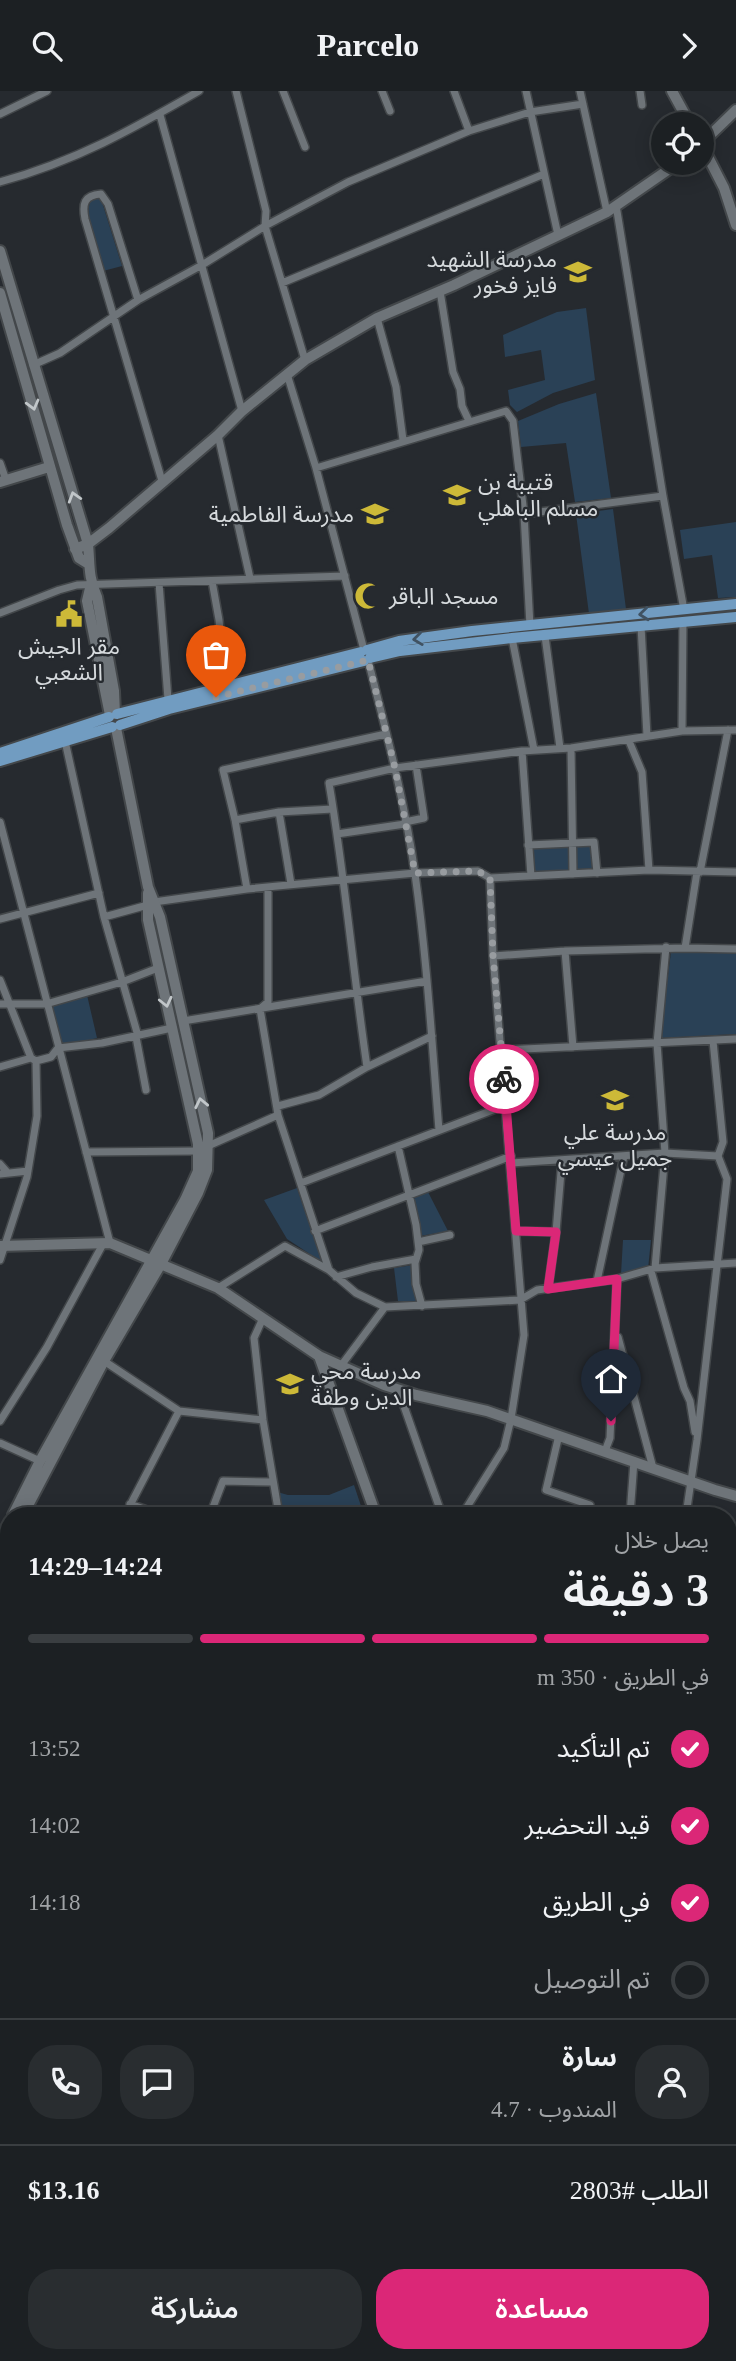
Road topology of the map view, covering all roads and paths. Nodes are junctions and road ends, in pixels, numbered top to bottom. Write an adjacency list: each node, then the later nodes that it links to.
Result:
1 (47, 91): 17 (street)
2 (197, 91): 18 (street)
3 (236, 91): 28 (street)
4 (283, 91): 21 (street)
5 (382, 91): 14 (street)
6 (454, 91): 19 (street)
7 (526, 91): 15 (street)
8 (580, 91): 11 (street)
9 (640, 91): 12 (street)
10 (672, 91): 16 (main road)
11 (583, 104): 15 (street); 26 (street)
12 (642, 105)
13 (736, 110): 20 (main road)
14 (390, 111)
15 (530, 112): 19 (street); 23 (street)
16 (684, 112)
17 (0, 114)
18 (160, 115): 25 (street); 31 (street)
19 (469, 131): 28 (street)
20 (714, 132)
21 (305, 147)
22 (714, 168): 27 (main road)
23 (544, 174): 29 (street); 32 (street)
24 (660, 175): 26 (main road)
25 (0, 182)
26 (611, 208): 29 (main road); 51 (street)
27 (736, 225)
28 (265, 226): 31 (street); 32 (street)
29 (558, 235): 33 (main road)
30 (1, 255): 39 (main road)
31 (202, 265): 35 (street); 42 (street)
32 (282, 283): 38 (street)
33 (440, 291): 37 (main road); 43 (street)
34 (0, 293): 40 (main road)
35 (138, 300): 36 (street); 36 (street)
36 (114, 316): 39 (street); 50 (street)
37 (377, 318): 38 (main road); 45 (street)
38 (305, 360): 41 (main road)
39 (34, 364): 40 (street); 53 (main road, one-way to 39)
40 (24, 372): 47 (main road, one-way to 47)
41 (288, 374): 42 (main road); 48 (street)
42 (242, 411): 44 (main road)
43 (469, 421): 45 (street); 52 (street)
44 (218, 435): 50 (main road); 57 (street)
45 (404, 440): 48 (street)
46 (0, 463): 49 (street)
47 (49, 467): 49 (main road); 54 (main road)
48 (316, 468): 56 (street)
49 (3, 481)
50 (162, 481): 53 (main road)
51 (663, 496): 52 (street); 63 (street)
52 (524, 513): 65 (street)
53 (88, 544): 54 (main road); 55 (main road)
54 (75, 549): 55 (main road)
55 (87, 563): 60 (main road)
56 (345, 576): 57 (street); 69 (street)
57 (250, 578): 58 (street)
58 (212, 581): 59 (street); 70 (street)
59 (159, 583): 60 (street); 71 (street)
60 (91, 584): 62 (street); 72 (main road)
61 (736, 604): 63 (main road)
62 (0, 613)
63 (683, 615): 64 (main road); 65 (main road, one-way to 65); 66 (main road); 74 (street)
64 (736, 617)
65 (530, 626): 69 (main road, one-way to 69)
66 (641, 626): 67 (main road); 76 (street)
67 (545, 636): 68 (main road); 79 (street)
68 (512, 638): 69 (main road); 81 (street)
69 (366, 655): 70 (main road); 72 (main road); 75 (street)
70 (226, 686): 71 (main road)
71 (168, 699): 72 (main road)
72 (114, 720): 77 (main road); 83 (main road); 108 (main road)
73 (732, 730): 74 (street); 97 (street)
74 (682, 731): 76 (street)
75 (386, 734): 86 (street); 89 (street)
76 (647, 736): 78 (street)
77 (65, 741): 84 (main road); 107 (street)
78 (628, 741): 80 (street); 95 (street)
79 (560, 748): 80 (street); 81 (street)
80 (571, 748): 93 (street)
81 (534, 750): 82 (street)
82 (522, 751): 85 (street); 94 (street)
83 (0, 753)
84 (0, 761)
85 (416, 765): 86 (street); 91 (street)
86 (395, 768): 87 (street); 91 (street)
87 (333, 809): 88 (street); 92 (street)
88 (279, 812): 89 (street); 104 (street)
89 (235, 820): 106 (street)
90 (0, 822): 109 (street)
91 (405, 823): 92 (street); 98 (street)
92 (337, 834): 103 (street)
93 (571, 842): 94 (street); 99 (street); 100 (street)
94 (528, 845): 101 (street)
95 (649, 870): 97 (street); 99 (street)
96 (736, 871): 97 (street)
97 (698, 872): 113 (street)
98 (415, 873): 102 (street); 103 (street); 119 (street)
99 (597, 873): 100 (street)
100 (573, 874): 101 (street)
101 (531, 876): 102 (street)
102 (490, 878): 116 (street)
103 (344, 879): 104 (street); 121 (street)
104 (291, 884): 105 (street)
105 (268, 888): 106 (street); 125 (street)
106 (247, 889): 108 (street)
107 (99, 893): 109 (street); 110 (street)
108 (151, 903): 110 (street); 117 (main road); 126 (main road)
109 (24, 913): 111 (street); 124 (street)
110 (104, 917): 120 (street)
111 (0, 919)
112 (666, 947): 113 (street); 115 (street); 132 (street)
113 (685, 948): 114 (street)
114 (736, 949)
115 (565, 951): 116 (street); 133 (street)
116 (493, 956): 135 (street)
117 (158, 968): 120 (street); 127 (main road, one-way to 127)
118 (0, 980): 122 (street)
119 (427, 981): 121 (street); 129 (street)
120 (122, 982): 124 (street); 128 (street)
121 (356, 992): 125 (street); 138 (street)
122 (10, 1003): 123 (street); 124 (street); 136 (street)
123 (0, 1004)
124 (47, 1005): 134 (street)
125 (260, 1009): 126 (street); 141 (street)
126 (183, 1021): 145 (main road, one-way to 126)
127 (172, 1028): 128 (street); 145 (main road)
128 (137, 1036): 134 (street); 139 (street)
129 (432, 1036): 138 (street); 143 (street)
130 (736, 1039): 131 (street)
131 (713, 1041): 132 (street); 149 (street)
132 (657, 1043): 133 (street); 147 (street)
133 (573, 1047): 135 (street)
134 (58, 1048): 136 (street); 146 (street)
135 (502, 1050): 140 (street)
136 (33, 1059): 137 (street); 153 (street)
137 (0, 1067)
138 (367, 1067): 141 (street)
139 (146, 1090)
140 (506, 1105): 143 (street); 150 (street)
141 (278, 1106): 142 (street)
142 (278, 1115): 145 (street); 155 (street)
143 (439, 1130): 144 (street)
144 (398, 1146): 155 (street); 156 (street)
145 (204, 1148): 146 (street); 166 (main road)
146 (86, 1152): 162 (street)
147 (665, 1153): 148 (street); 149 (street); 169 (street)
148 (624, 1156): 151 (street); 173 (street)
149 (718, 1156): 168 (street)
150 (511, 1159): 151 (street); 156 (street); 158 (street)
151 (562, 1160): 159 (street)
152 (0, 1164): 154 (street)
153 (28, 1171): 154 (street); 163 (street)
154 (4, 1173)
155 (301, 1183): 157 (street)
156 (410, 1195): 157 (street); 161 (street)
157 (315, 1231): 170 (street)
158 (516, 1231): 159 (street); 176 (street)
159 (556, 1232): 175 (street)
160 (450, 1235): 161 (street)
161 (418, 1242): 164 (street)
162 (106, 1244): 163 (main road); 166 (main road); 188 (street)
163 (3, 1245): 165 (street)
164 (416, 1259): 171 (street); 177 (street)
165 (0, 1260)
166 (157, 1263): 174 (main road); 182 (main road)
167 (736, 1263): 168 (street)
168 (718, 1265): 169 (street); 190 (street)
169 (653, 1270): 172 (street); 190 (street)
170 (329, 1271): 171 (street); 174 (street)
171 (337, 1277): 178 (street)
172 (617, 1279): 173 (street); 180 (street)
173 (597, 1281): 175 (street)
174 (218, 1288): 179 (main road)
175 (548, 1289): 176 (street)
176 (520, 1300): 177 (street); 186 (street)
177 (422, 1306): 178 (street)
178 (385, 1307): 183 (street)
179 (263, 1318): 181 (main road); 187 (street)
180 (616, 1330): 192 (street); 195 (street)
181 (320, 1356): 183 (main road); 206 (main road)
182 (101, 1359): 185 (street); 193 (main road); 201 (main road)
183 (340, 1367): 184 (main road)
184 (398, 1389): 186 (main road); 207 (street)
185 (179, 1411): 187 (street); 199 (street)
186 (511, 1419): 189 (main road); 208 (street)
187 (263, 1420): 196 (street)
188 (0, 1421)
189 (559, 1435): 192 (main road); 209 (street)
190 (697, 1440): 197 (street)
191 (0, 1443): 193 (street)
192 (605, 1451): 194 (main road)
193 (40, 1461): 200 (main road)
194 (634, 1461): 195 (main road); 210 (street)
195 (653, 1468): 197 (main road)
196 (272, 1482): 204 (street); 205 (street)
197 (692, 1482): 198 (main road); 211 (street)
198 (736, 1496)
199 (130, 1504): 202 (street); 203 (street)
200 (19, 1507)
201 (20, 1507)
202 (129, 1507)
203 (138, 1507)
204 (213, 1507)
205 (277, 1507)
206 (373, 1507)
207 (439, 1507)
208 (467, 1507)
209 (589, 1507)
210 (631, 1507)
211 (687, 1507)

